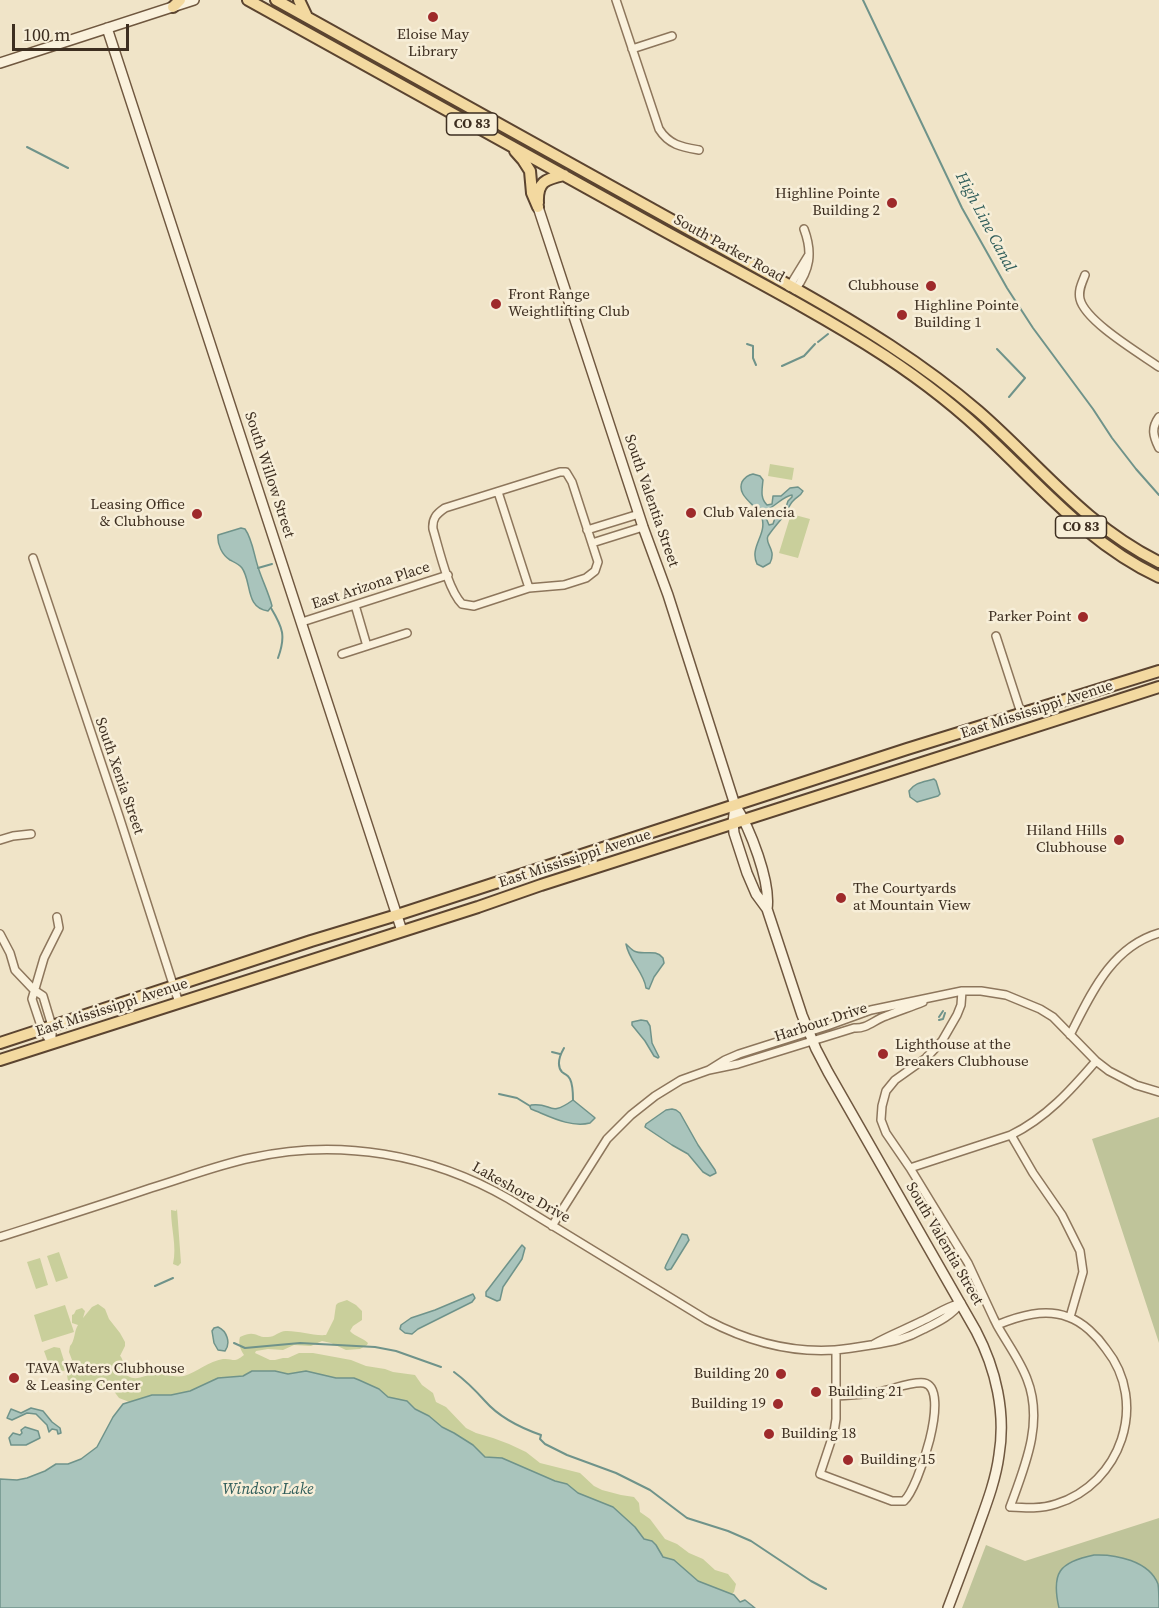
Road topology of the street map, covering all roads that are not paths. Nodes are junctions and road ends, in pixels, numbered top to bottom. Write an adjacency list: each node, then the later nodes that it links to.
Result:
1 (194, 0): 6 (street)
2 (248, 0): 12 (main road, South Parker Road / CO 83)
3 (276, 0): 7 (main road, South Parker Road / CO 83)
4 (298, 0): 7 (main road)
5 (616, 0): 10 (street)
6 (177, 3): 8 (street)
7 (308, 17): 14 (main road, South Parker Road / CO 83)
8 (107, 28): 11 (street); 37 (street, South Willow Street)
9 (672, 36): 10 (street)
10 (632, 49): 13 (street)
11 (0, 63)
12 (510, 145): 15 (main road, South Parker Road / CO 83); 17 (main road)
13 (699, 150)
14 (555, 155): 15 (main road); 21 (main road, South Parker Road / CO 83)
15 (543, 164): 16 (main road, South Parker Road / CO 83); 17 (main road)
16 (564, 175): 18 (main road); 22 (main road, South Parker Road / CO 83)
17 (532, 190): 18 (main road)
18 (538, 207): 27 (street, South Valentia Street)
19 (804, 229): 21 (street)
20 (1085, 276): 23 (street)
21 (793, 287): 22 (street); 32 (main road, South Parker Road / CO 83)
22 (786, 298): 34 (main road, South Parker Road / CO 83)
23 (1159, 367)
24 (1159, 417): 25 (street)
25 (1157, 444)
26 (498, 492): 29 (street); 33 (street); 35 (street)
27 (639, 514): 28 (street, South Valentia Street); 29 (street)
28 (643, 527): 30 (street); 45 (street, South Valentia Street)
29 (587, 530): 30 (street)
30 (592, 543): 35 (street)
31 (33, 558): 56 (street, South Xenia Street)
32 (1159, 562)
33 (448, 575): 35 (street); 36 (street, East Arizona Place)
34 (1159, 577)
35 (529, 588)
36 (355, 606): 37 (street, East Arizona Place); 40 (street)
37 (302, 622): 51 (street, South Willow Street)
38 (407, 633): 40 (street)
39 (996, 636): 44 (street)
40 (367, 646): 41 (street)
41 (342, 654)
42 (1159, 671): 44 (main road, East Mississippi Avenue)
43 (1159, 687): 46 (main road, East Mississippi Avenue)
44 (1021, 713): 45 (main road, East Mississippi Avenue)
45 (735, 805): 46 (street, South Valentia Street); 47 (street, South Valentia Street); 51 (main road, East Mississippi Avenue)
46 (744, 819): 47 (main road, East Mississippi Avenue); 50 (street, South Valentia Street)
47 (733, 823): 50 (street, South Valentia Street); 53 (main road, East Mississippi Avenue)
48 (31, 834): 49 (street)
49 (0, 840)
50 (767, 909): 63 (street, South Valentia Street)
51 (397, 915): 53 (street, South Willow Street); 56 (main road, East Mississippi Avenue)
52 (57, 917): 57 (street)
53 (402, 931): 60 (main road, East Mississippi Avenue)
54 (1159, 933): 62 (street)
55 (0, 934): 57 (street)
56 (173, 987): 60 (street, South Xenia Street); 61 (main road, East Mississippi Avenue)
57 (34, 990): 61 (street)
58 (962, 991): 59 (street, Harbour Drive); 62 (street, Harbour Drive); 70 (street)
59 (940, 996): 63 (street, Harbour Drive); 63 (street, Harbour Drive)
60 (178, 1003): 65 (main road, East Mississippi Avenue)
61 (47, 1027): 64 (main road, East Mississippi Avenue); 65 (street)
62 (1070, 1035): 67 (street, Harbour Drive)
63 (811, 1036): 71 (street, Harbour Drive); 73 (street, South Valentia Street)
64 (0, 1043)
65 (52, 1044): 66 (main road, East Mississippi Avenue)
66 (0, 1060)
67 (1096, 1061): 68 (street, Harbour Drive); 69 (street)
68 (1159, 1091)
69 (1011, 1135): 70 (street); 74 (street)
70 (910, 1168): 75 (street)
71 (552, 1226): 72 (street, Lakeshore Drive); 76 (street, Lakeshore Drive)
72 (0, 1237)
73 (961, 1303): 76 (street, Lakeshore Drive); 78 (street, South Valentia Street)
74 (1070, 1317): 75 (street); 75 (street)
75 (997, 1325)
76 (836, 1350): 77 (street)
77 (837, 1396): 77 (street)
78 (948, 1608)

